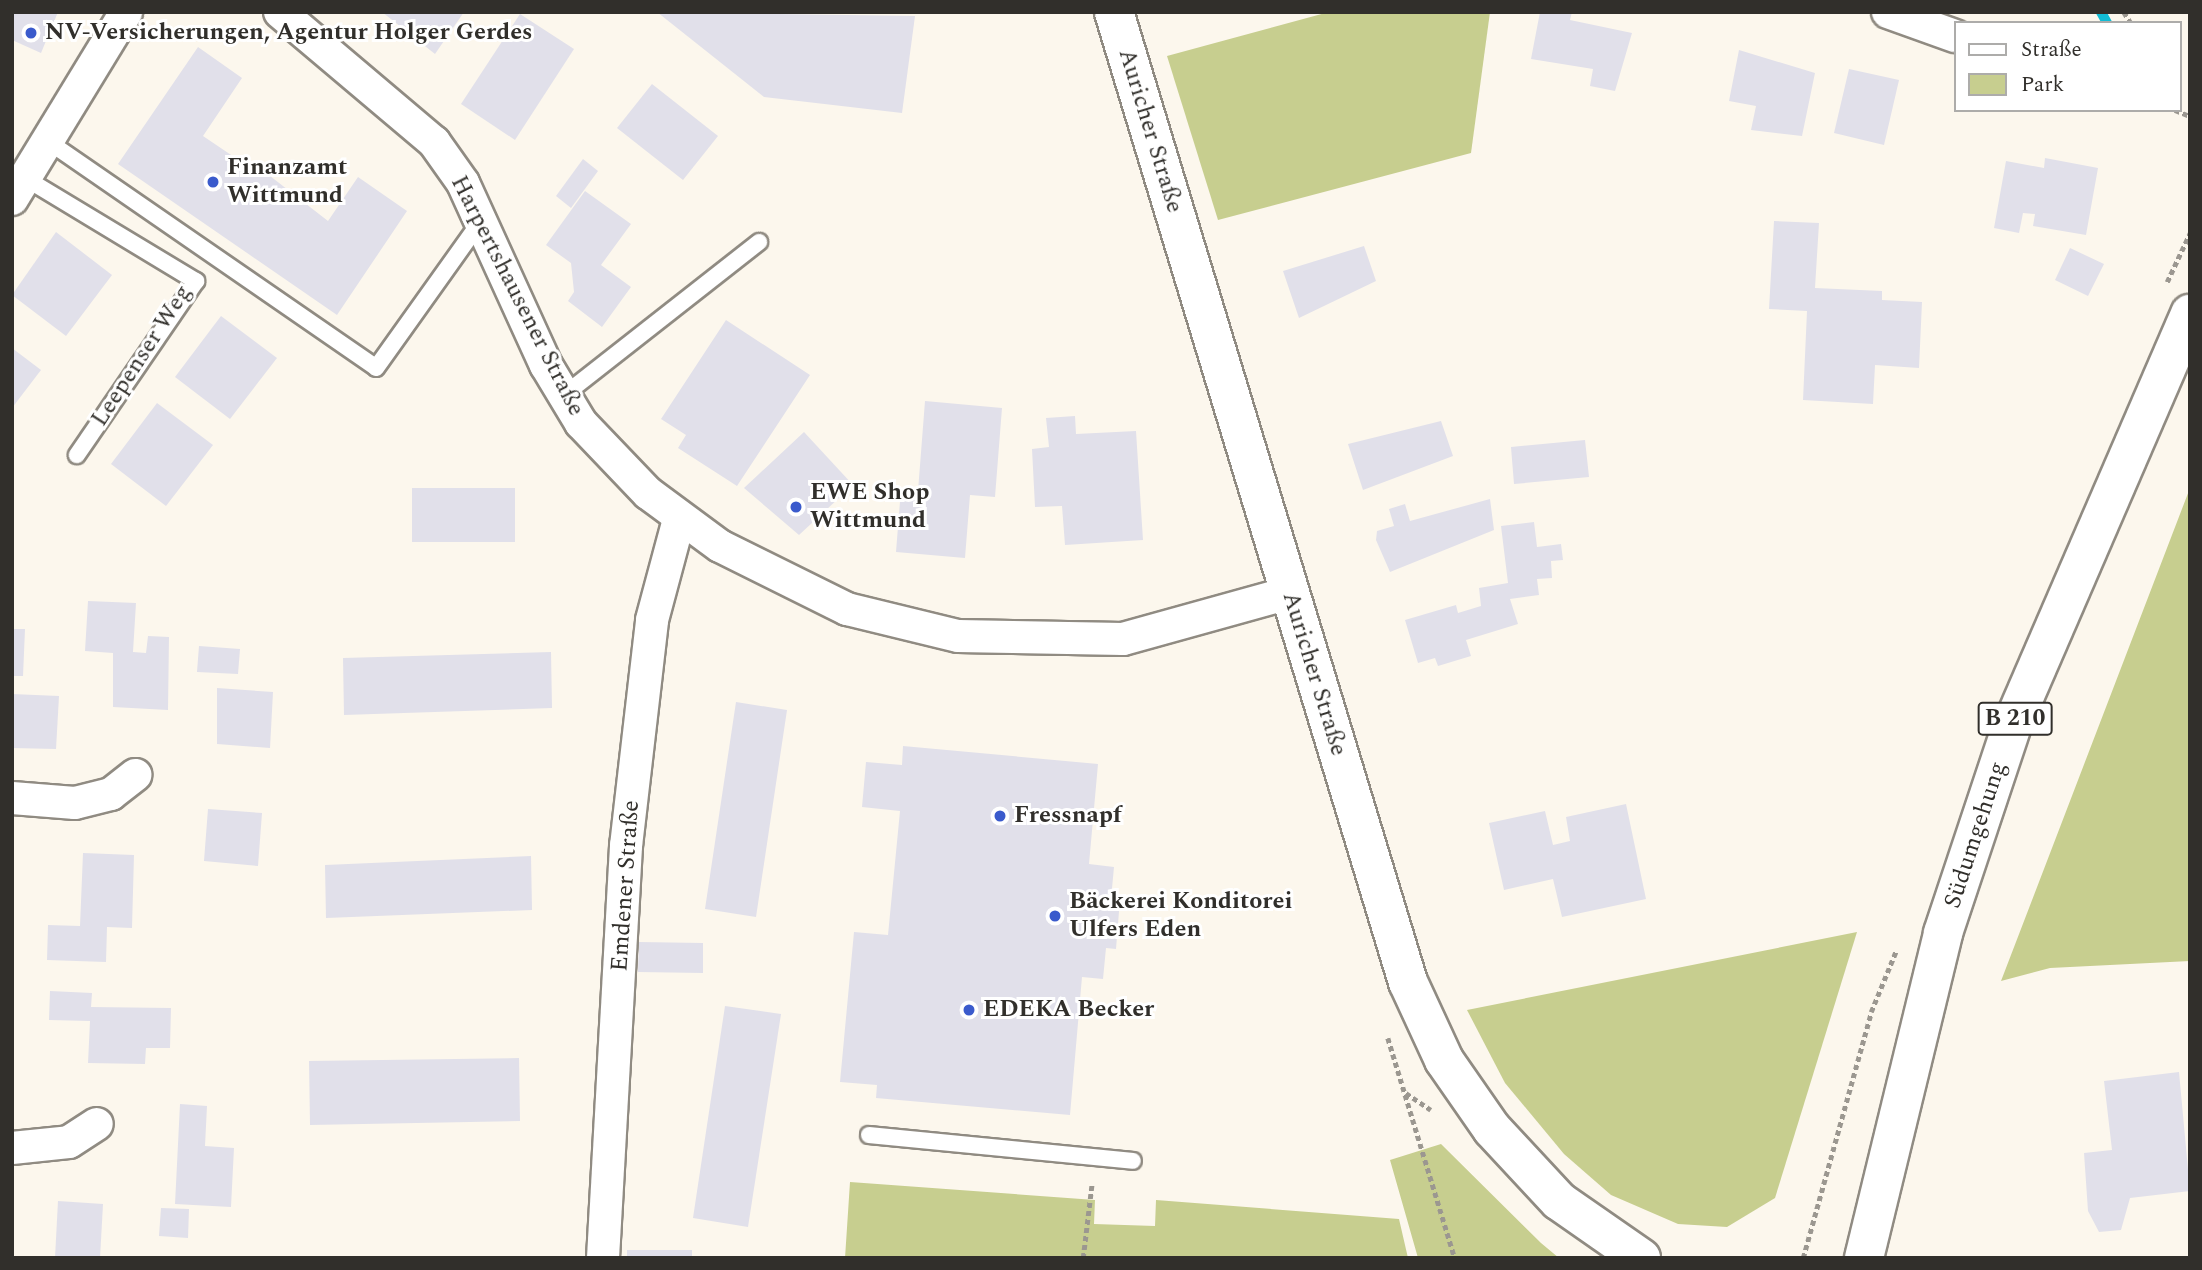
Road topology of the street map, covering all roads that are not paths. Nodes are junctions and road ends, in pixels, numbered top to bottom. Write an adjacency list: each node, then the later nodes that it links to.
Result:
1 (126, 12): 6 (street, Leepenser Weg)
2 (280, 12): 8 (street, Harpertshausener Straße)
3 (1114, 12): 14 (street, Auricher Straße)
4 (1888, 12): 5 (street)
5 (1954, 36)
6 (49, 142): 7 (street, Leepenser Weg); 8 (lane)
7 (19, 189): 12 (lane, Leepenser Weg)
8 (482, 220): 11 (street, Harpertshausener Straße)
9 (759, 242): 11 (lane)
10 (2190, 314): 23 (street, Südumgehung / B 210)
11 (564, 395): 13 (street, Harpertshausener Straße)
12 (77, 455)
13 (679, 519): 14 (street, Harpertshausener Straße); 21 (street, Emdener Straße)
14 (1289, 593): 22 (street, Auricher Straße)
15 (135, 775): 16 (street)
16 (12, 798)
17 (97, 1124): 19 (street)
18 (869, 1135): 20 (lane)
19 (12, 1147)
20 (1133, 1161)
21 (603, 1258)
22 (1641, 1258)
23 (1864, 1258)

